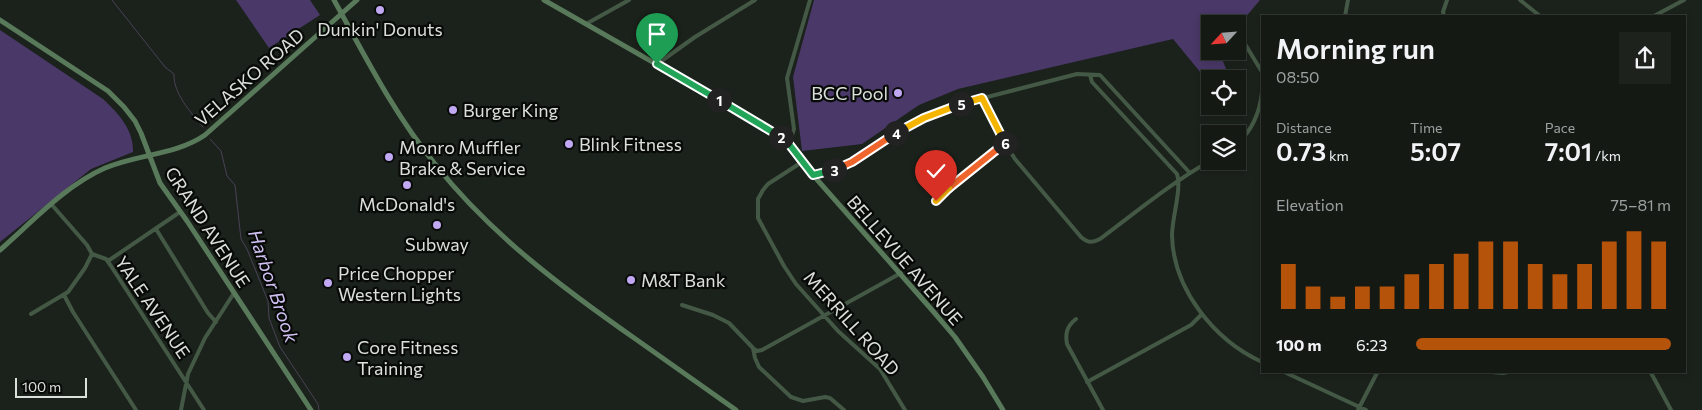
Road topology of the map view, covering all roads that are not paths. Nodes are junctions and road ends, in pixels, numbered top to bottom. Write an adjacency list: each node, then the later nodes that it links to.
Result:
1 (334, 0): 11 (street)
2 (356, 0): 11 (street, VELASKO ROAD)
3 (544, 0): 17 (street, BELLEVUE AVENUE)
4 (629, 0): 17 (street)
5 (755, 0): 19 (street)
6 (810, 0): 26 (street)
7 (1348, 0): 12 (street)
8 (1447, 0): 13 (street)
9 (1520, 0): 14 (street)
10 (1684, 0): 15 (street)
11 (341, 13): 27 (street, VELASKO ROAD); 61 (street)
12 (1345, 15)
13 (1444, 15)
14 (1539, 15)
15 (1656, 15)
16 (0, 20): 27 (street, GRAND AVENUE)
17 (586, 24): 19 (street, BELLEVUE AVENUE)
18 (1246, 46): 20 (street)
19 (657, 64): 26 (street, BELLEVUE AVENUE)
20 (1261, 70)
21 (1090, 75): 22 (street); 30 (street); 32 (street)
22 (982, 98): 25 (street); 31 (street)
23 (1261, 104): 24 (street)
24 (1246, 134)
25 (1005, 142): 32 (street); 33 (street)
26 (789, 144): 28 (street, BELLEVUE AVENUE)
27 (148, 155): 34 (street, VELASKO ROAD); 35 (street, GRAND AVENUE)
28 (802, 162): 31 (street, BELLEVUE AVENUE); 46 (street, MERRILL ROAD)
29 (1201, 165): 30 (street)
30 (1189, 172): 32 (street)
31 (813, 175): 40 (street, BELLEVUE AVENUE)
32 (1179, 180): 45 (street)
33 (936, 201)
34 (52, 205): 37 (street, VELASKO ROAD); 38 (street, YALE AVENUE)
35 (180, 212): 36 (street); 41 (street, GRAND AVENUE)
36 (156, 229): 39 (street); 48 (street)
37 (0, 250)
38 (92, 254): 39 (street, YALE AVENUE); 42 (street)
39 (108, 262): 54 (street, YALE AVENUE)
40 (901, 273): 46 (street); 64 (street, BELLEVUE AVENUE)
41 (234, 293): 48 (street); 60 (street, GRAND AVENUE)
42 (64, 295): 44 (street); 57 (street)
43 (682, 305): 49 (street)
44 (31, 314)
45 (1202, 314): 50 (street); 55 (street)
46 (824, 316): 49 (street); 63 (street, MERRILL ROAD)
47 (1076, 319): 55 (street)
48 (216, 322): 54 (street)
49 (754, 348): 62 (street)
50 (1261, 361)
51 (1286, 373): 56 (street)
52 (1377, 373): 56 (street)
53 (1651, 373): 67 (street)
54 (186, 382): 58 (street); 59 (street, YALE AVENUE)
55 (1086, 382): 65 (street)
56 (1359, 409): 66 (street)
57 (136, 410)
58 (181, 410)
59 (204, 410)
60 (311, 410)
61 (736, 410)
62 (844, 410)
63 (905, 410)
64 (1003, 410)
65 (1103, 410)
66 (1366, 410)
67 (1671, 410)

